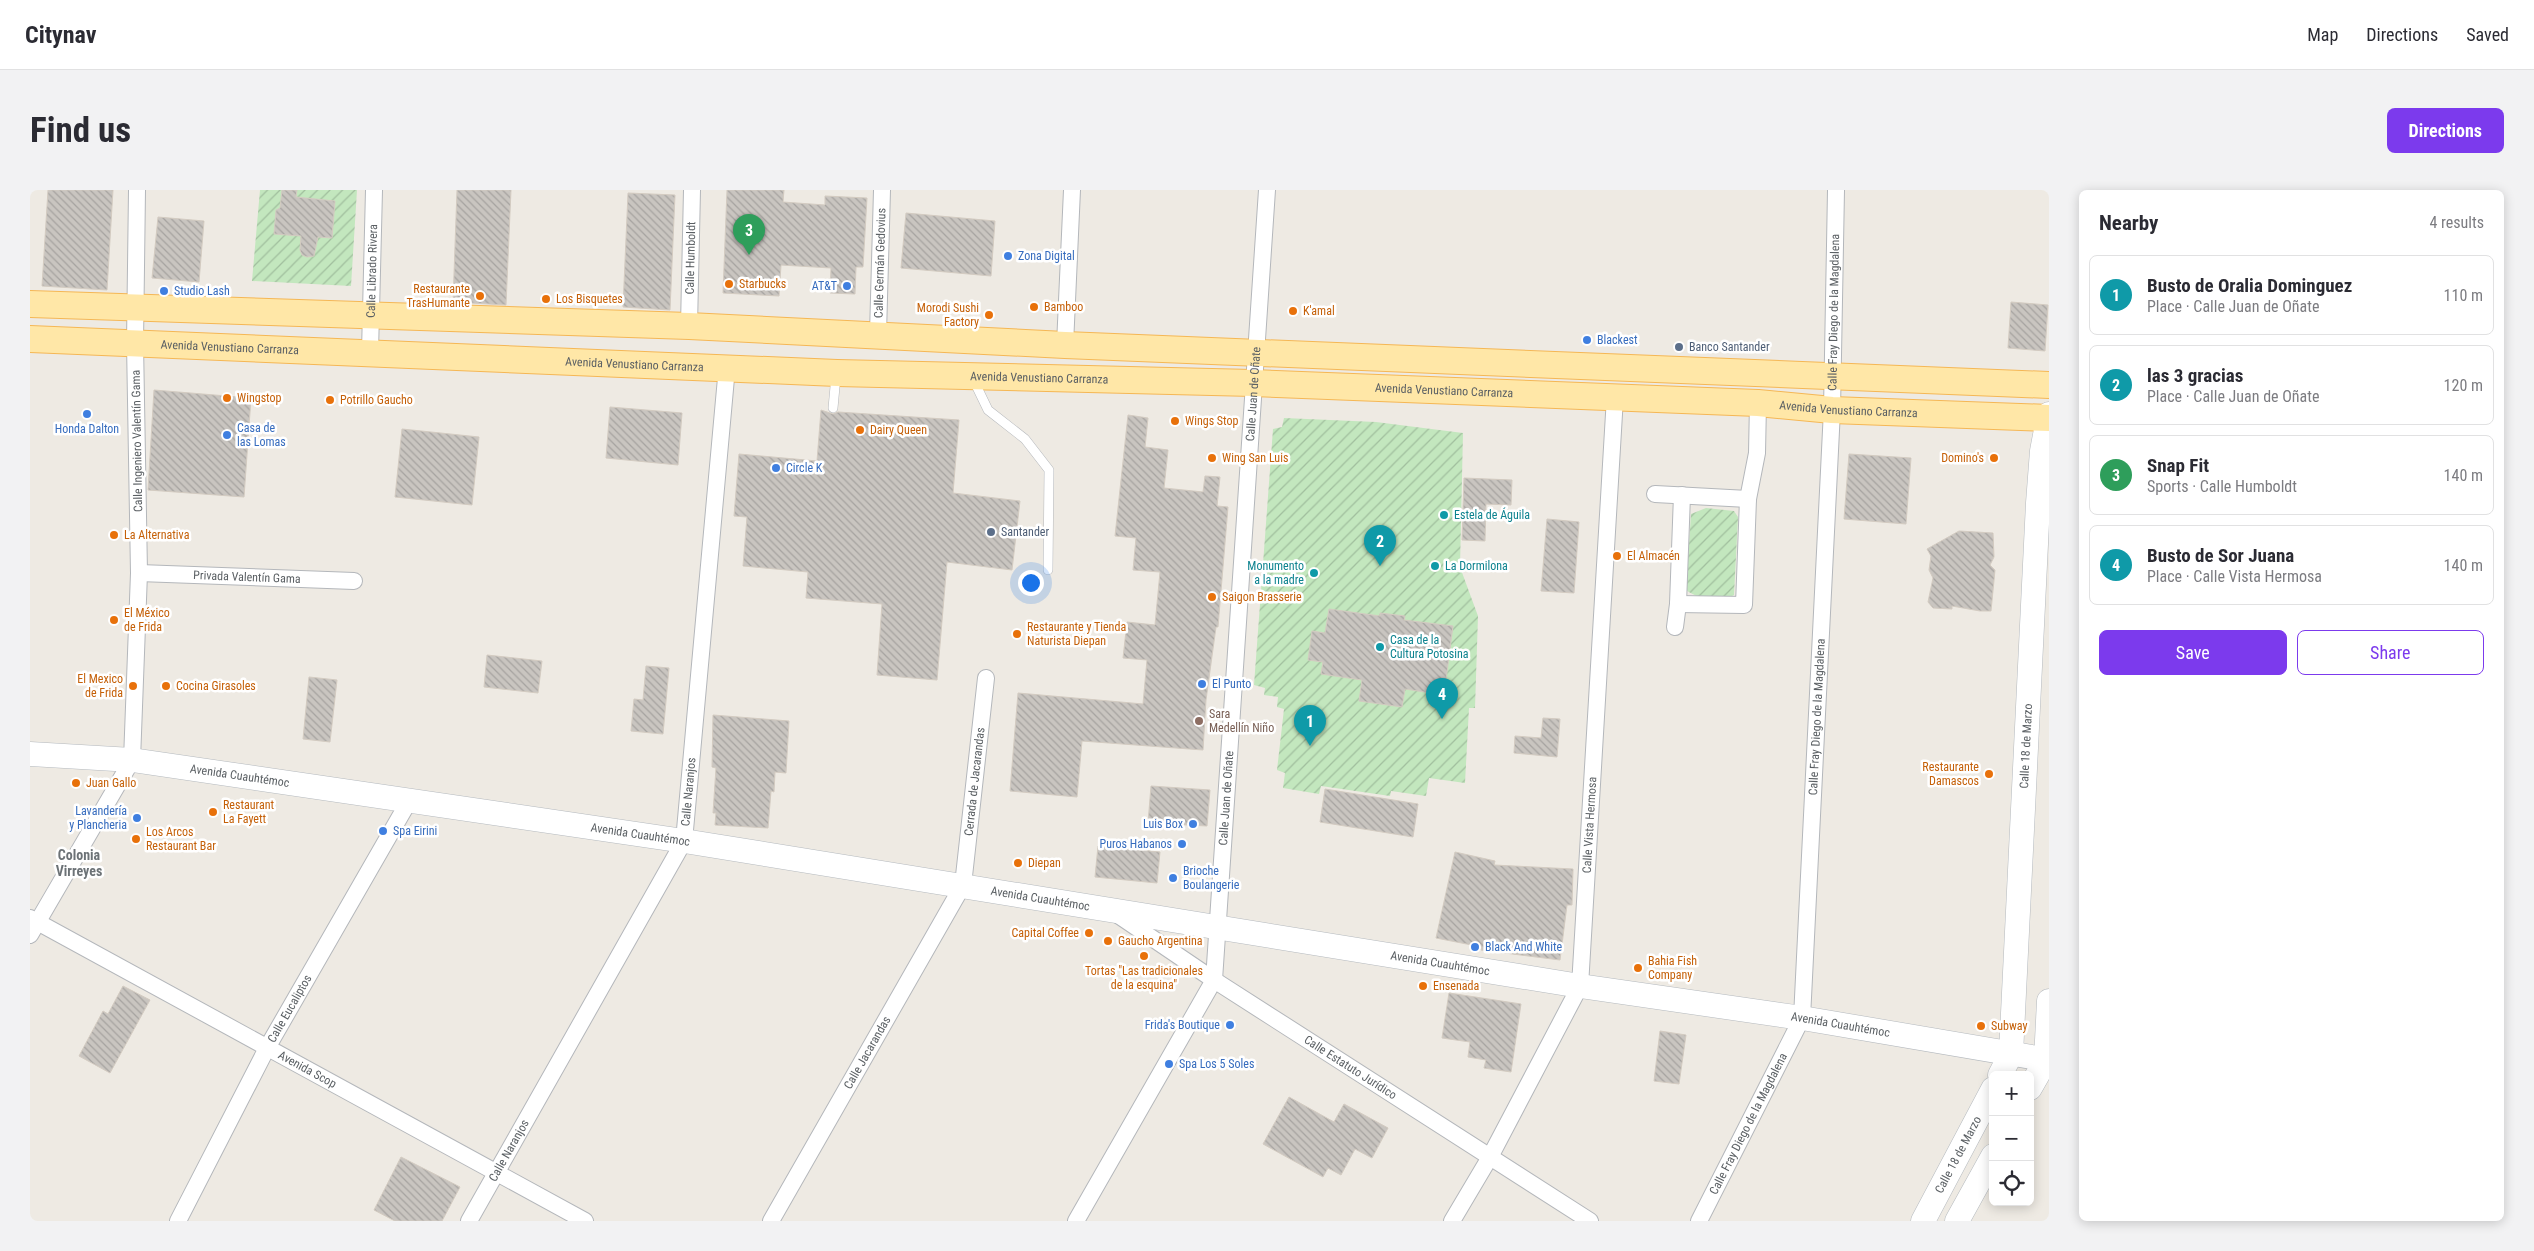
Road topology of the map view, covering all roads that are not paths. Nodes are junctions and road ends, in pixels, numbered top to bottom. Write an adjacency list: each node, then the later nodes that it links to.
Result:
1 (137, 190): 9 (street, Calle Ingeniero Valentín Gama)
2 (374, 190): 10 (street, Calle Librado Rivera)
3 (692, 190): 11 (street, Calle Humboldt)
4 (882, 190): 12 (street, Calle Germán Gedovius)
5 (1072, 190): 15 (street)
6 (1267, 190): 16 (street, Calle Juan de Oñate)
7 (1836, 190): 21 (street, Calle Fray Diego de la Magdalena)
8 (30, 304): 9 (main road)
9 (135, 309): 10 (main road); 14 (street, Calle Ingeniero Valentín Gama)
10 (370, 317): 11 (main road); 17 (street, Calle Librado Rivera)
11 (689, 326): 12 (main road)
12 (878, 334): 15 (main road)
13 (30, 339): 14 (main road, Avenida Venustiano Carranza)
14 (135, 343): 17 (main road, Avenida Venustiano Carranza); 33 (street, Calle Ingeniero Valentín Gama)
15 (1065, 344): 16 (main road)
16 (1255, 351): 21 (main road); 22 (street, Calle Juan de Oñate)
17 (370, 352): 18 (main road, Avenida Venustiano Carranza)
18 (727, 367): 19 (main road, Avenida Venustiano Carranza); 41 (street, Calle Naranjos)
19 (837, 373): 20 (main road, Avenida Venustiano Carranza); 26 (lane)
20 (972, 376): 22 (main road, Avenida Venustiano Carranza); 32 (lane)
21 (1832, 377): 23 (main road); 27 (street, Calle Fray Diego de la Magdalena)
22 (1253, 382): 24 (main road, Avenida Venustiano Carranza); 45 (street, Calle Juan de Oñate)
23 (2049, 385)
24 (1615, 397): 25 (main road, Avenida Venustiano Carranza); 47 (street, Calle Vista Hermosa)
25 (1758, 403): 27 (main road, Avenida Venustiano Carranza); 31 (street)
26 (833, 408)
27 (1832, 410): 28 (main road, Avenida Venustiano Carranza); 49 (street, Calle Fray Diego de la Magdalena)
28 (2048, 417): 51 (street, Calle 18 de Marzo)
29 (1655, 494): 30 (street)
30 (1682, 495): 31 (street); 35 (street)
31 (1748, 499): 35 (street)
32 (1048, 570)
33 (139, 573): 34 (street, Privada Valentín Gama); 39 (street, Calle Ingeniero Valentín Gama)
34 (354, 581)
35 (1678, 604): 36 (street)
36 (1675, 627)
37 (986, 678): 42 (street, Cerrada de Jacarandas)
38 (30, 754): 39 (street, Avenida Cuauhtémoc)
39 (132, 760): 40 (street, Avenida Cuauhtémoc); 44 (street, Calle Ingeniero Valentín Gama)
40 (409, 801): 41 (street, Avenida Cuauhtémoc); 50 (street, Calle Eucaliptos)
41 (684, 841): 42 (street, Avenida Cuauhtémoc); 58 (street, Calle Naranjos)
42 (963, 885): 43 (street, Avenida Cuauhtémoc); 62 (street, Calle Jacarandas)
43 (1112, 910): 45 (street, Avenida Cuauhtémoc); 46 (street, Calle Estatuto Jurídico)
44 (32, 925): 50 (street, Avenida Scop)
45 (1218, 927): 46 (street, Calle Juan de Oñate); 47 (street, Avenida Cuauhtémoc)
46 (1214, 980): 56 (street, Calle Estatuto Jurídico); 63 (street, Calle Juan de Oñate)
47 (1580, 986): 49 (street, Avenida Cuauhtémoc); 56 (street, Calle Vista Hermosa)
48 (2049, 1002): 52 (street)
49 (1802, 1018): 51 (street, Avenida Cuauhtémoc); 66 (street, Calle Fray Diego de la Magdalena)
50 (267, 1048): 58 (street, Avenida Scop); 59 (street, Calle Eucaliptos)
51 (2011, 1054): 52 (street, Avenida Cuauhtémoc); 53 (street, Calle 18 de Marzo)
52 (2048, 1060): 54 (street)
53 (2002, 1071)
54 (2034, 1082)
55 (1989, 1097): 67 (street, Calle 18 de Marzo)
56 (1490, 1157): 64 (street, Calle Vista Hermosa); 65 (street, Calle Estatuto Jurídico)
57 (1990, 1161): 68 (street)
58 (496, 1171): 60 (street, Calle Naranjos); 61 (street, Avenida Scop)
59 (178, 1221)
60 (470, 1221)
61 (585, 1221)
62 (771, 1221)
63 (1076, 1221)
64 (1452, 1221)
65 (1590, 1221)
66 (1699, 1221)
67 (1923, 1221)
68 (1957, 1221)

